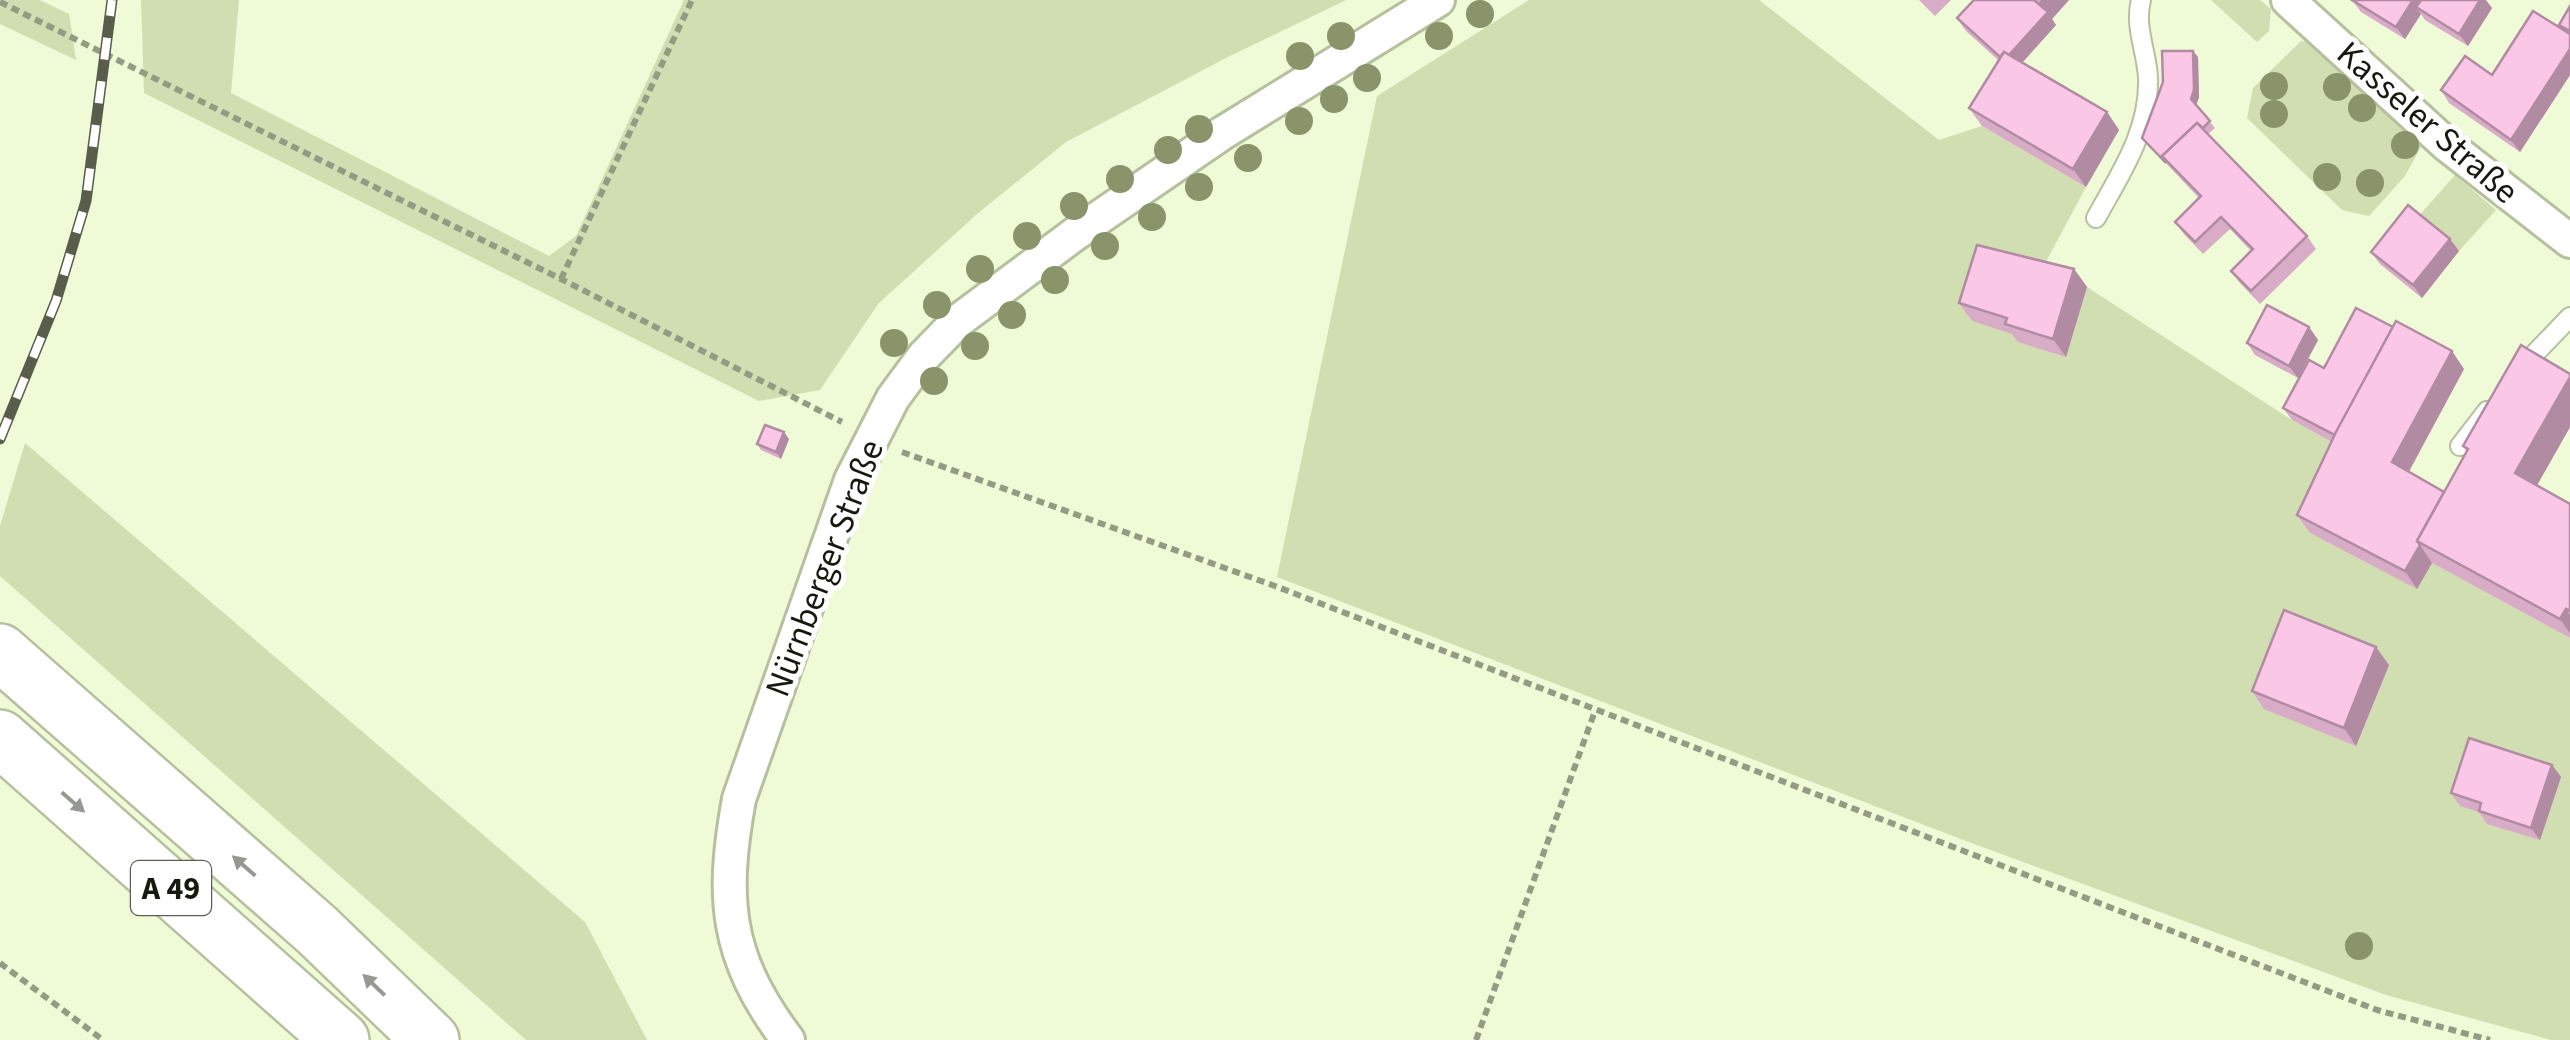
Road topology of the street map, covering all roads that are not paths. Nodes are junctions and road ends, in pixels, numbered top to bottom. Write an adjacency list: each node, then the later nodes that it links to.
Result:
1 (1438, 0): 12 (street, Nürnberger Straße)
2 (2141, 0): 4 (lane)
3 (2288, 0): 5 (street, Kasseler Straße)
4 (2096, 218)
5 (2570, 241)
6 (2570, 318): 7 (lane)
7 (2460, 446)
8 (0, 652): 11 (highway, A 49, one-way to 8)
9 (0, 738): 10 (highway, A 49, one-way to 10)
10 (341, 1040)
11 (431, 1040)
12 (788, 1040)

